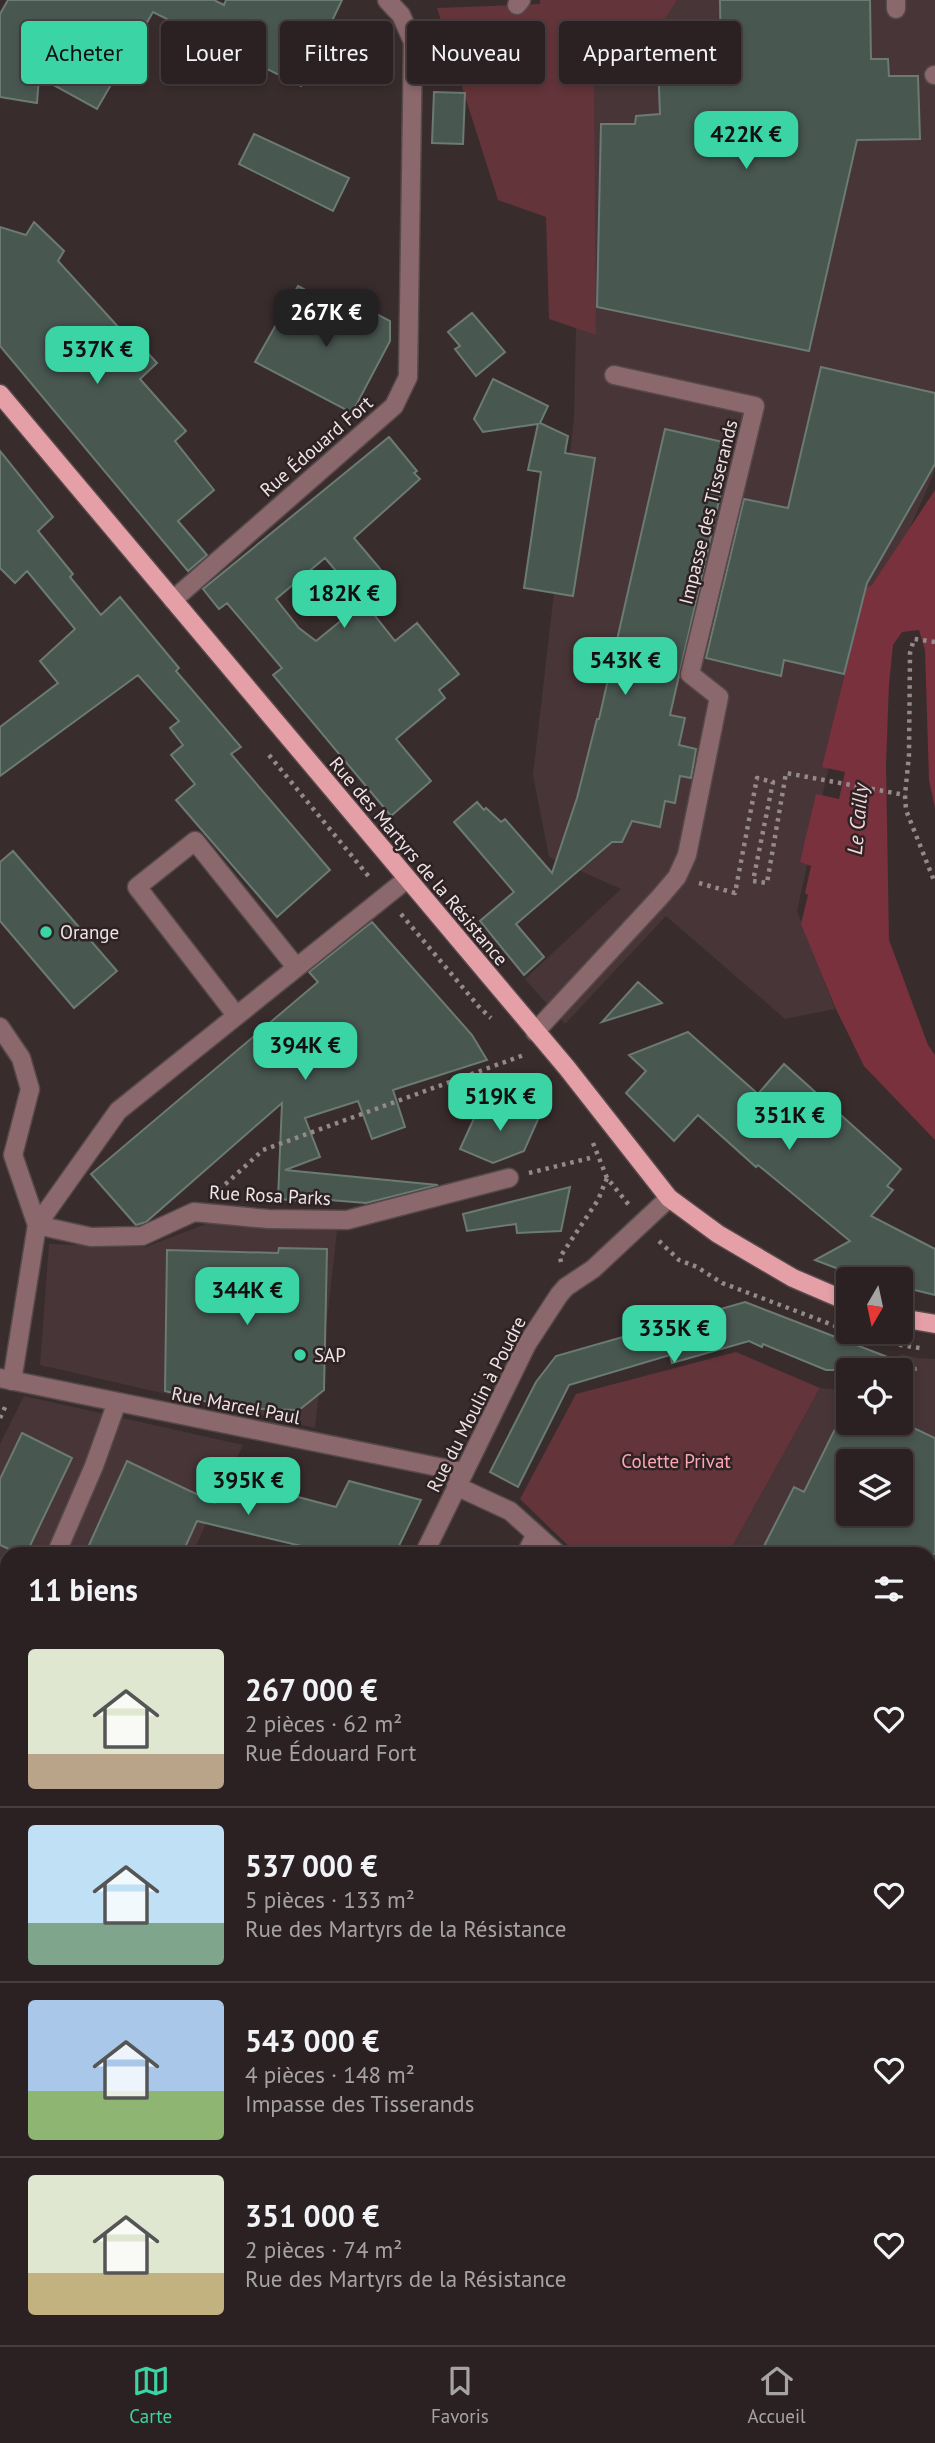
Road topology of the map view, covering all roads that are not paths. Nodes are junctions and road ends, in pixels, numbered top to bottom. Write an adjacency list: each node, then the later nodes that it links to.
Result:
1 (387, 0): 4 (street, Rue Édouard Fort)
2 (614, 374): 9 (street, Impasse des Tisserands)
3 (0, 394): 4 (main road, Rue des Martyrs de la Résistance)
4 (173, 600): 5 (main road, Rue des Martyrs de la Résistance)
5 (407, 879): 6 (street); 9 (main road, Rue des Martyrs de la Résistance)
6 (296, 967): 7 (street); 7 (street)
7 (236, 1015): 12 (street)
8 (0, 1027): 12 (street)
9 (535, 1032): 11 (main road, Rue des Martyrs de la Résistance)
10 (509, 1178): 12 (street, Rue Rosa Parks)
11 (669, 1198): 13 (main road, Rue des Martyrs de la Résistance); 18 (street, Rue du Moulin à Poudre)
12 (37, 1225): 16 (street)
13 (836, 1297)
14 (914, 1320): 15 (main road)
15 (935, 1324)
16 (6, 1380): 17 (street, Rue Marcel Paul)
17 (117, 1402): 18 (street, Rue Marcel Paul); 20 (street)
18 (460, 1479): 19 (street, Rue Marcel Paul); 21 (street, Rue du Moulin à Poudre)
19 (536, 1534): 22 (street); 23 (street, Rue Marcel Paul)
20 (59, 1547)
21 (427, 1547)
22 (530, 1547)
23 (550, 1547)

